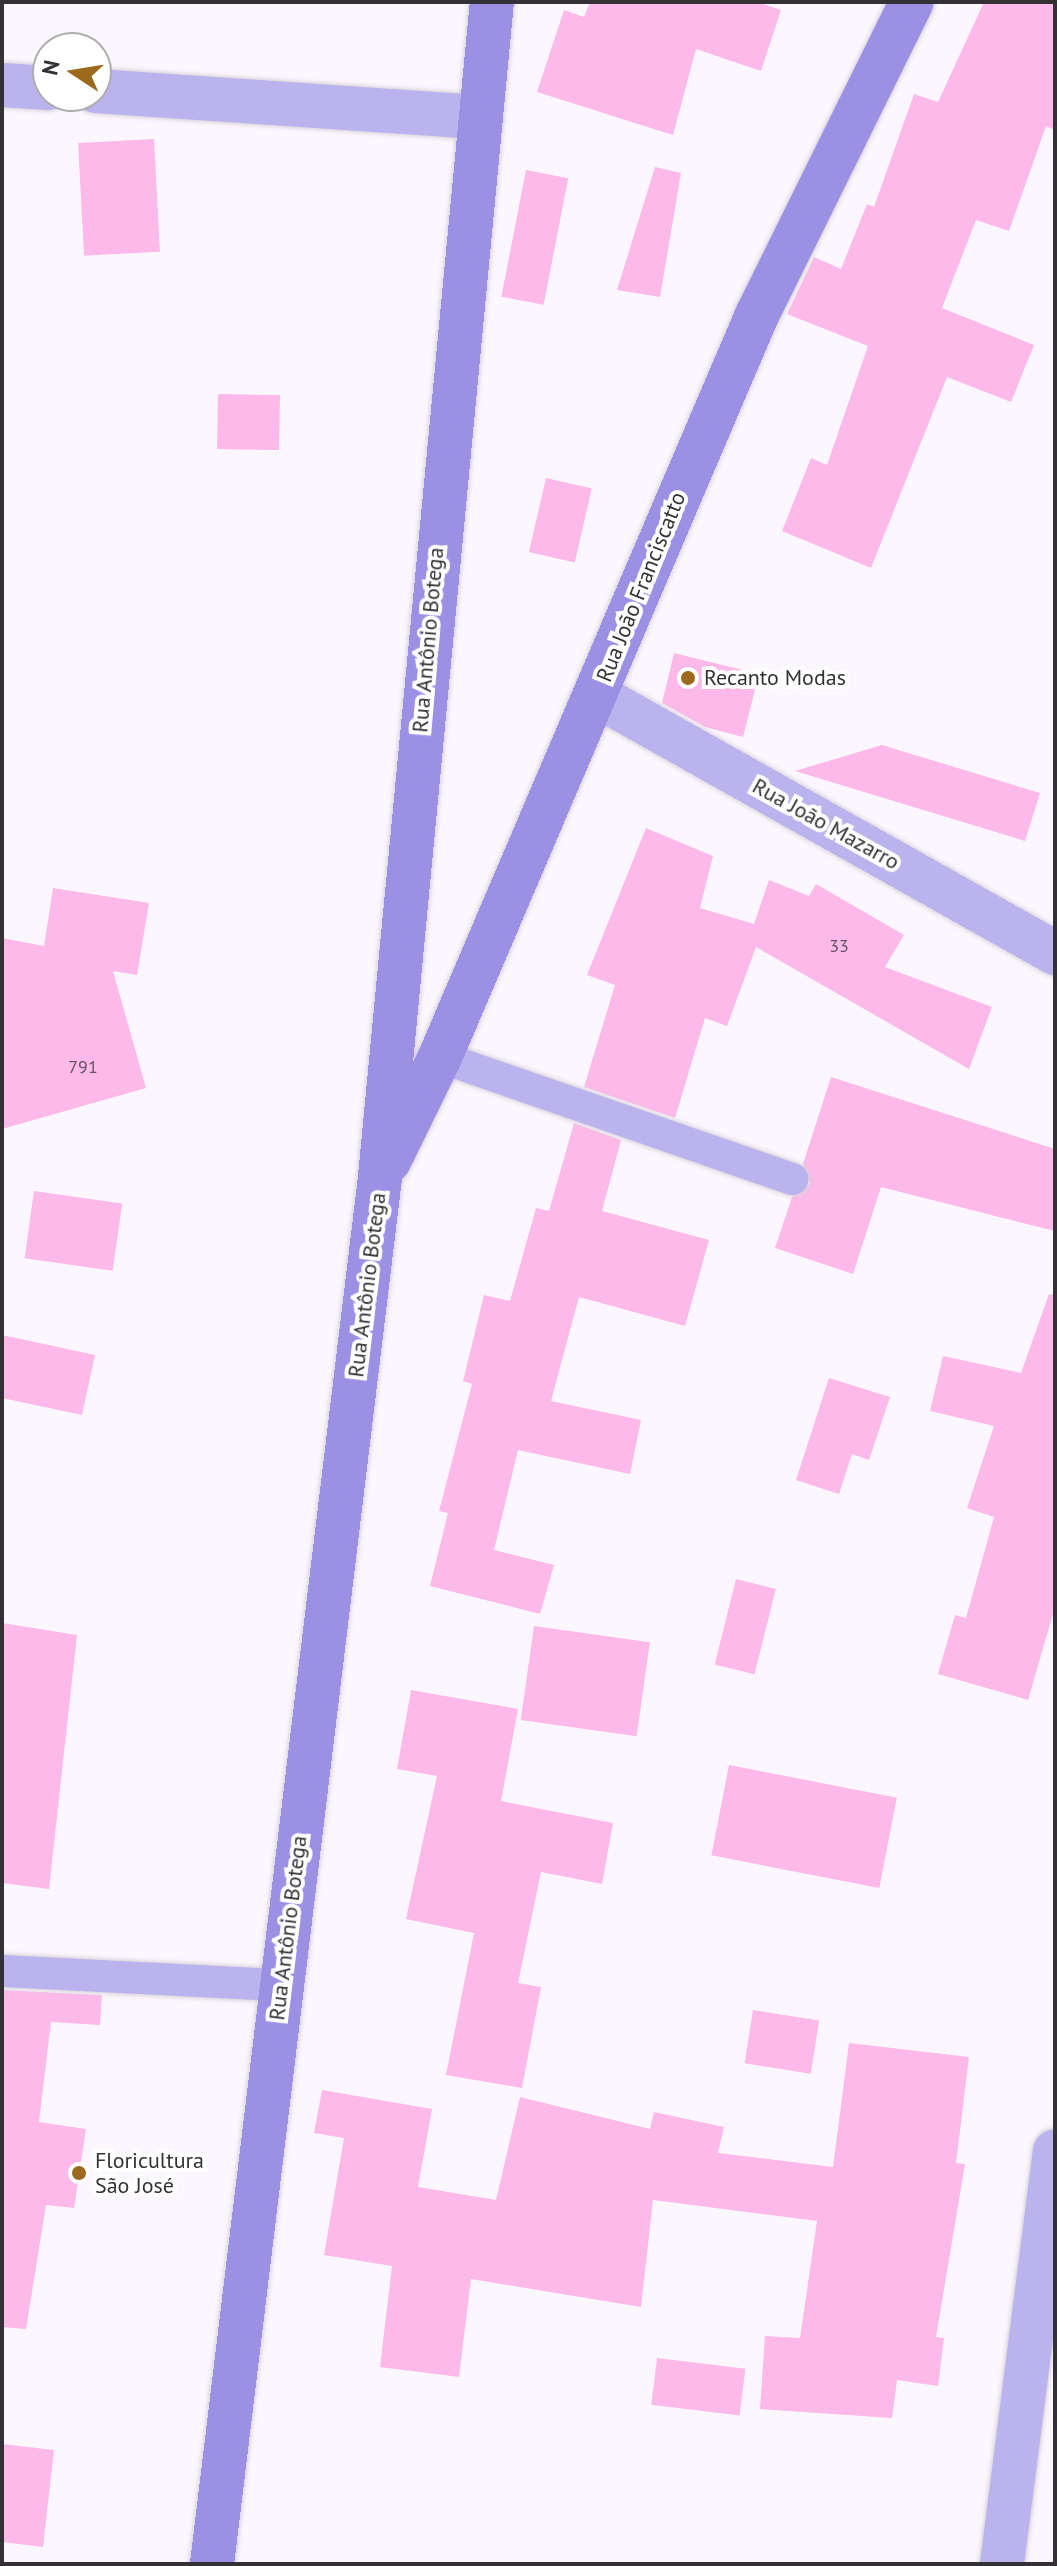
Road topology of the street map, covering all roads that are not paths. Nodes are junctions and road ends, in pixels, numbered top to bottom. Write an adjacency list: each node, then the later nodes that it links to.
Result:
1 (492, 2): 6 (street, Rua Antônio Botega)
2 (912, 2): 7 (street, Rua João Franciscatto)
3 (2, 85): 4 (street)
4 (32, 87)
5 (112, 92): 6 (street)
6 (478, 117): 10 (street, Rua Antônio Botega)
7 (596, 695): 8 (street, Rua João Mazarro); 9 (street, Rua João Franciscatto)
8 (1055, 953)
9 (440, 1057): 10 (street, Rua João Franciscatto); 11 (lane)
10 (380, 1177): 13 (street, Rua Antônio Botega)
11 (792, 1179)
12 (2, 1971): 13 (lane)
13 (281, 1985): 15 (street, Rua Antônio Botega)
14 (1055, 2151): 16 (street)
15 (212, 2564)
16 (1002, 2564)

